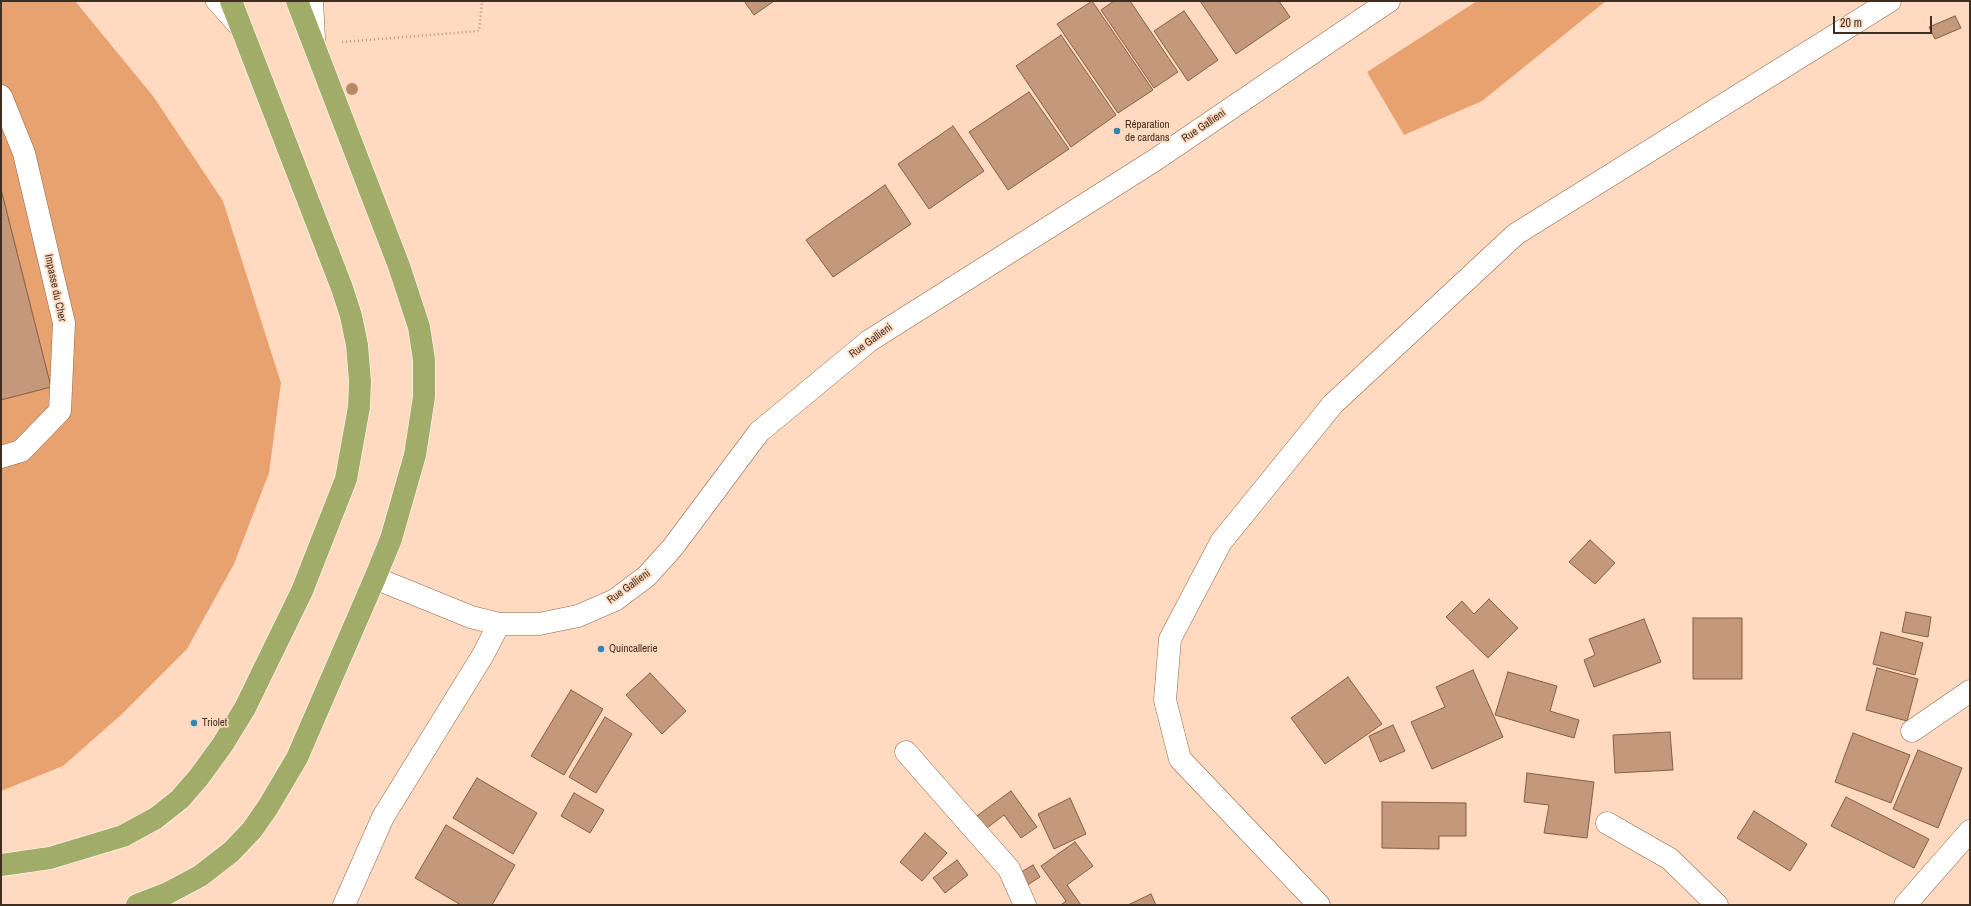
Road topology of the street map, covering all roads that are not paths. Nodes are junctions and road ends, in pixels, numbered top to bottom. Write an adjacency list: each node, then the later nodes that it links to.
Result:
1 (214, 1): 7 (lane)
2 (231, 1): 7 (highway)
3 (297, 1): 8 (highway)
4 (312, 1): 8 (street)
5 (1388, 1): 12 (street, Rue Gallieni)
6 (1890, 1): 22 (street)
7 (245, 35): 18 (highway)
8 (314, 44): 11 (highway)
9 (1, 96): 10 (street, Impasse du Cher)
10 (1, 457)
11 (375, 578): 12 (street, Rue Gallieni); 19 (highway)
12 (499, 624): 20 (street)
13 (1970, 691): 14 (street)
14 (1912, 731)
15 (906, 752): 21 (street)
16 (1607, 823): 23 (street)
17 (1970, 831): 24 (street)
18 (1, 865)
19 (137, 905)
20 (344, 905)
21 (1026, 905)
22 (1319, 905)
23 (1717, 905)
24 (1905, 905)

